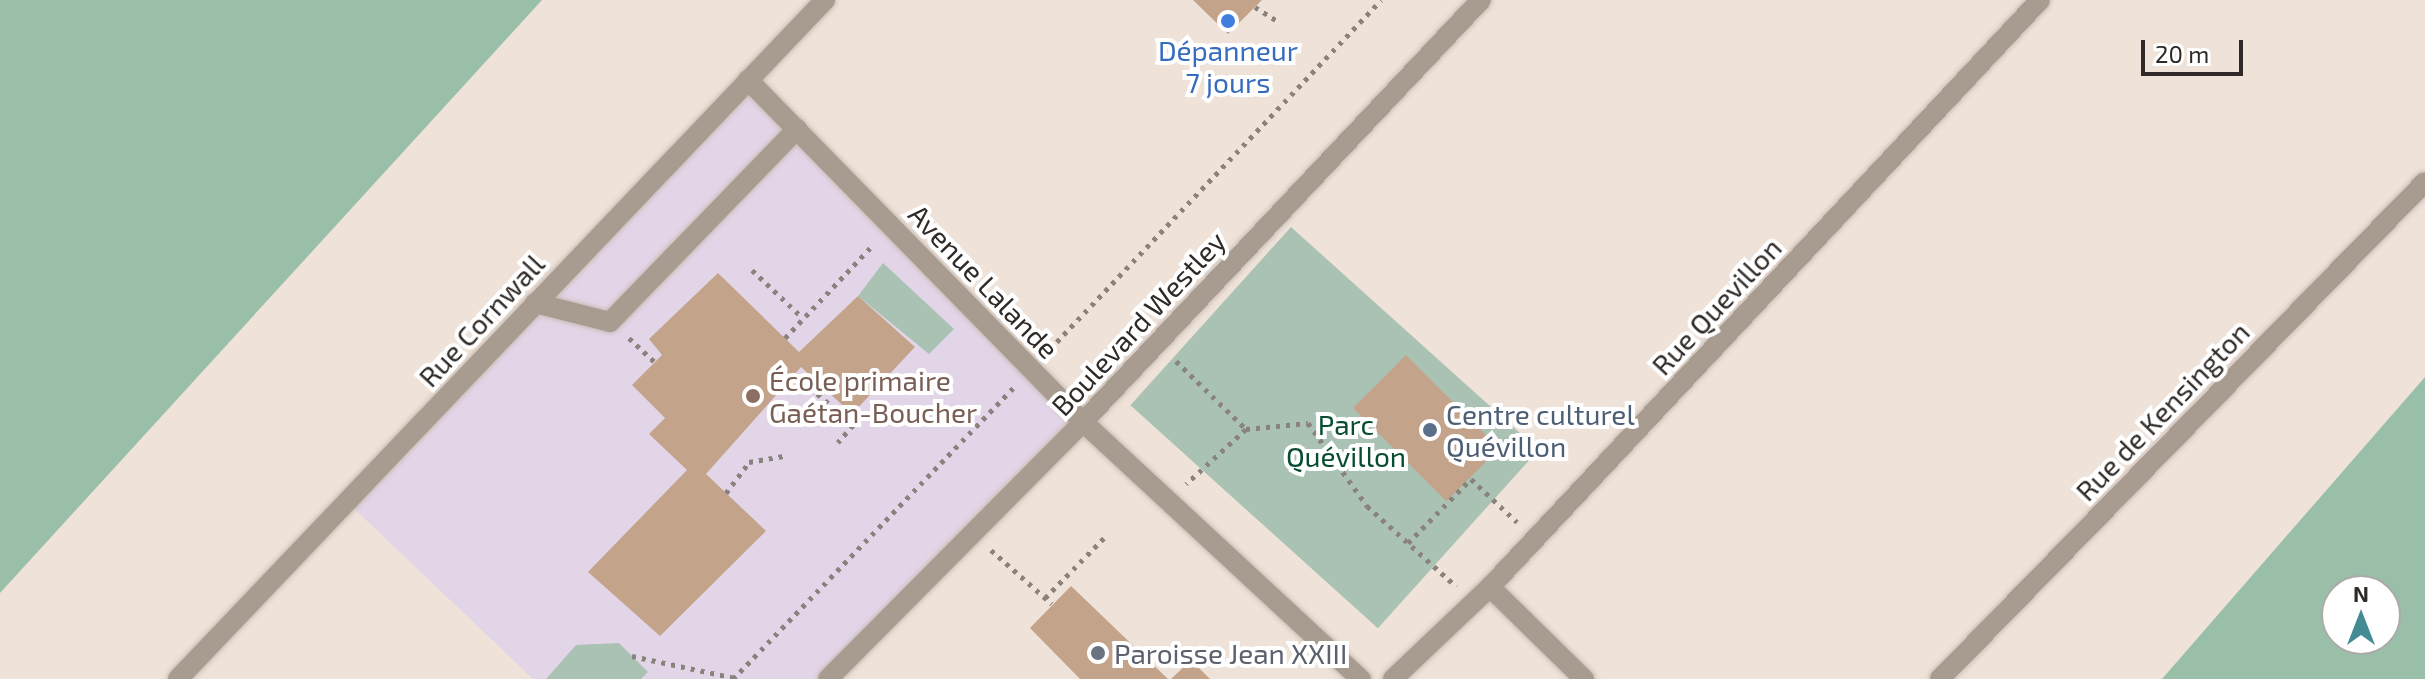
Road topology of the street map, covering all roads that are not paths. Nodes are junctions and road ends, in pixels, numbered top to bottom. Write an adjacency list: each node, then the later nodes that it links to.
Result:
1 (825, 0): 4 (street, Rue Cornwall)
2 (1481, 0): 8 (street, Boulevard Westley)
3 (2040, 0): 9 (street, Rue Quevillon)
4 (748, 80): 5 (street, Avenue Lalande); 7 (street, Rue Cornwall)
5 (797, 129): 7 (street); 8 (street, Avenue Lalande)
6 (2425, 182): 15 (street, Rue de Kensington)
7 (535, 303): 10 (street, Rue Cornwall)
8 (1083, 422): 11 (street, Boulevard Westley); 12 (street, Avenue Lalande)
9 (1490, 587): 13 (street, Rue Quevillon); 14 (street)
10 (178, 679)
11 (828, 679)
12 (1361, 679)
13 (1393, 679)
14 (1584, 679)
15 (1940, 679)

